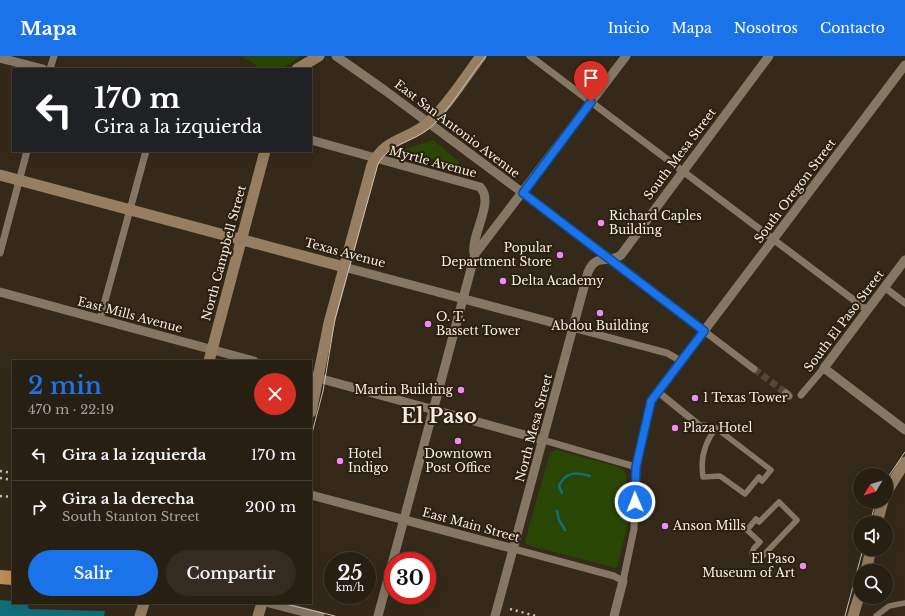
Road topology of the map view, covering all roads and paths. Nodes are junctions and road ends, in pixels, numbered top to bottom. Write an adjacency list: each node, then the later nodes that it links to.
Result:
1 (54, 56): 11 (street)
2 (319, 56): 12 (main road)
3 (336, 56): 14 (street, East San Antonio Avenue)
4 (481, 56): 14 (main road)
5 (530, 56): 13 (street)
6 (626, 56): 13 (street)
7 (769, 56): 20 (street, South Mesa Street)
8 (0, 58): 10 (street)
9 (905, 65): 26 (street, South Oregon Street)
10 (39, 68)
11 (50, 68)
12 (299, 68)
13 (591, 102): 20 (street); 23 (street)
14 (428, 123): 19 (main road); 23 (street, East San Antonio Avenue)
15 (312, 140): 19 (street, Myrtle Avenue)
16 (27, 152): 22 (street)
17 (146, 152): 24 (street)
18 (265, 152): 25 (main road, North Campbell Street)
19 (375, 159): 28 (street, Myrtle Avenue); 31 (main road)
20 (682, 171): 26 (street); 29 (street, South Mesa Street)
21 (0, 175): 22 (main road, Texas Avenue)
22 (20, 180): 24 (main road, Texas Avenue); 27 (street)
23 (523, 193): 28 (street); 29 (street, East San Antonio Avenue)
24 (131, 209): 25 (main road, Texas Avenue); 37 (street)
25 (241, 238): 31 (main road, Texas Avenue); 40 (main road, North Campbell Street)
26 (773, 240): 36 (street); 39 (street, South Oregon Street)
27 (0, 253)
28 (474, 254): 34 (street, Myrtle Avenue)
29 (607, 258): 38 (street, North Mesa Street); 39 (street, East San Antonio Avenue)
30 (905, 260): 32 (street, South El Paso Street)
31 (344, 267): 34 (street, Texas Avenue); 46 (main road)
32 (884, 287): 35 (street); 36 (street, South El Paso Street)
33 (0, 292): 37 (street, East Mills Avenue)
34 (462, 298): 38 (street, Texas Avenue); 50 (street, Myrtle Avenue)
35 (905, 303)
36 (867, 310): 44 (street, South El Paso Street)
37 (100, 319): 40 (street, East Mills Avenue)
38 (573, 328): 43 (street, Texas Avenue); 54 (street, North Mesa Street)
39 (704, 331): 43 (street); 45 (street, East San Antonio Avenue)
40 (212, 350): 41 (main road, North Campbell Street); 42 (street, East Mills Avenue)
41 (209, 360)
42 (250, 360)
43 (681, 361): 47 (street)
44 (824, 368): 48 (street, South El Paso Street); 52 (street)
45 (754, 369)
46 (315, 377): 49 (main road); 50 (street)
47 (657, 391): 51 (street); 56 (street)
48 (801, 395)
49 (312, 403)
50 (432, 409): 54 (street); 59 (street, Myrtle Avenue)
51 (705, 426)
52 (905, 430)
53 (712, 433): 53 (street)
54 (543, 440): 56 (street); 60 (street, North Mesa Street)
55 (905, 462): 57 (main road)
56 (636, 467): 64 (street)
57 (893, 482)
58 (312, 495): 59 (street, East Main Street)
59 (403, 519): 60 (street, East Main Street); 73 (street, Myrtle Avenue)
60 (514, 549): 64 (street, East Main Street); 74 (street, North Mesa Street)
61 (759, 560): 61 (street)
62 (0, 577): 63 (highway)
63 (12, 578)
64 (623, 581): 75 (street)
65 (905, 603): 77 (street)
66 (144, 604): 70 (main road)
67 (262, 604): 71 (main road)
68 (273, 604): 72 (street)
69 (857, 604): 76 (main road)
70 (140, 616)
71 (258, 616)
72 (320, 616)
73 (378, 616)
74 (496, 616)
75 (614, 616)
76 (853, 616)
77 (876, 616)

